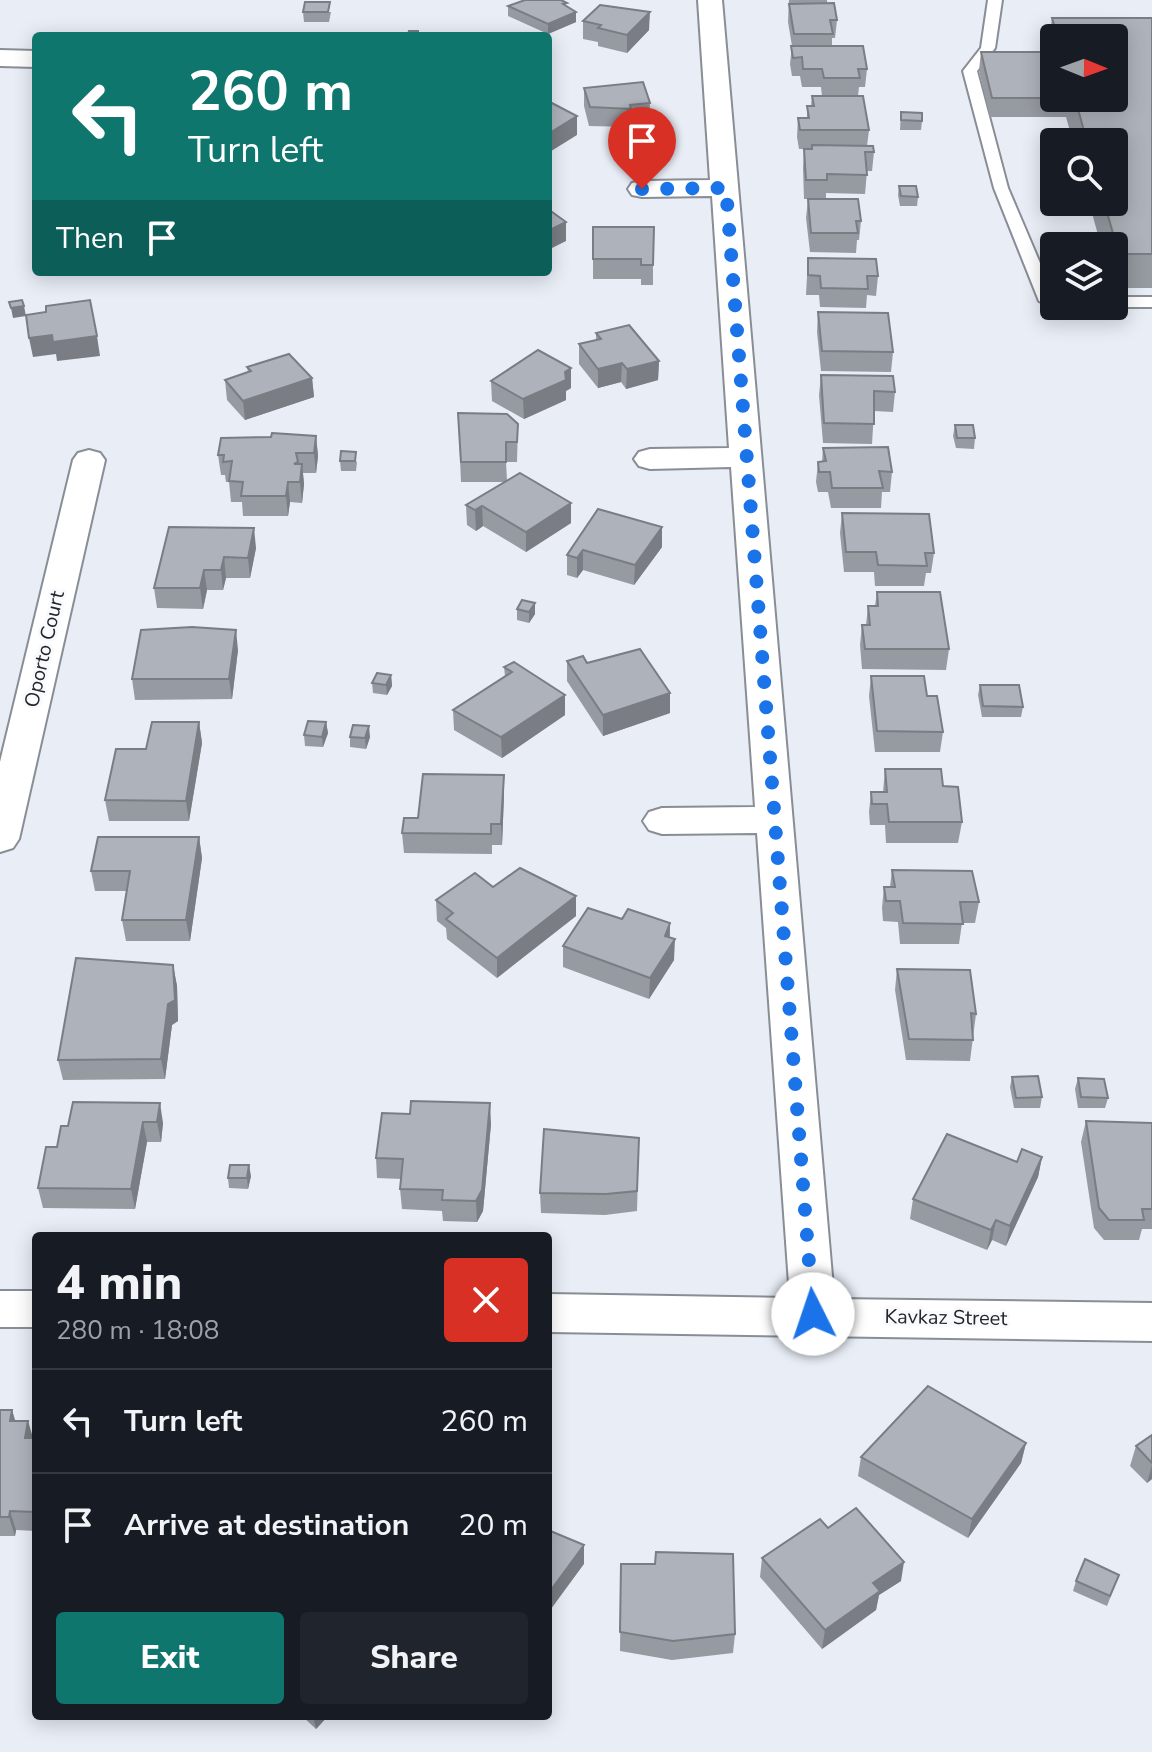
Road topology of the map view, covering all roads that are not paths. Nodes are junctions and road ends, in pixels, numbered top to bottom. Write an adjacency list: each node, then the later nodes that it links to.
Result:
1 (710, 0): 5 (street)
2 (995, 0): 7 (lane)
3 (0, 58): 4 (street)
4 (32, 59)
5 (726, 188): 6 (street); 10 (street)
6 (642, 189)
7 (1040, 284)
8 (1128, 302): 9 (lane)
9 (1152, 302)
10 (747, 457): 11 (street); 13 (street)
11 (650, 459)
12 (89, 460): 15 (street, Oporto Court)
13 (775, 820): 14 (street); 19 (street)
14 (662, 821)
15 (0, 839)
16 (0, 1309): 17 (street)
17 (32, 1309)
18 (552, 1313): 19 (street, Kavkaz Street)
19 (813, 1314): 20 (street, Kavkaz Street)
20 (1152, 1322)

